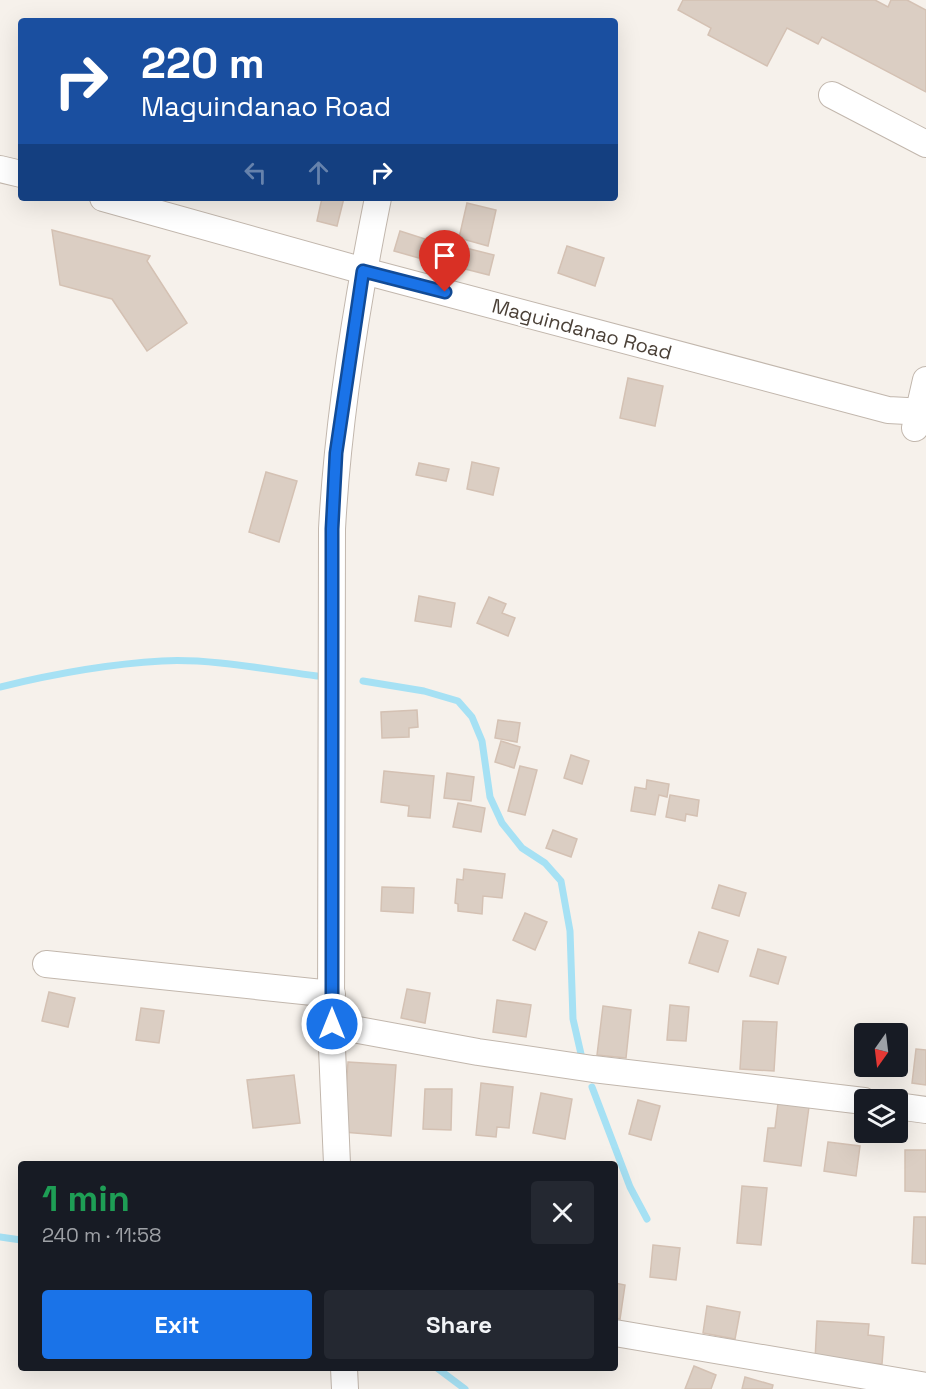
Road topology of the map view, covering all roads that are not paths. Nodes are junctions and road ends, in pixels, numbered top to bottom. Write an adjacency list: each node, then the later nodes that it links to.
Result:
1 (832, 95): 2 (street)
2 (926, 144)
3 (0, 169): 4 (street)
4 (18, 173)
5 (115, 201): 7 (street, Maguindanao Road)
6 (377, 201): 7 (street)
7 (363, 271): 9 (street, Maguindanao Road); 11 (street)
8 (926, 380): 9 (street)
9 (922, 420)
10 (46, 964): 11 (street)
11 (332, 994): 12 (street)
12 (332, 1024): 13 (street); 16 (street)
13 (854, 1100)
14 (908, 1108): 15 (street)
15 (926, 1110)
16 (337, 1161)
17 (618, 1334): 19 (street)
18 (344, 1371): 20 (street)
19 (926, 1386)
20 (345, 1389)

